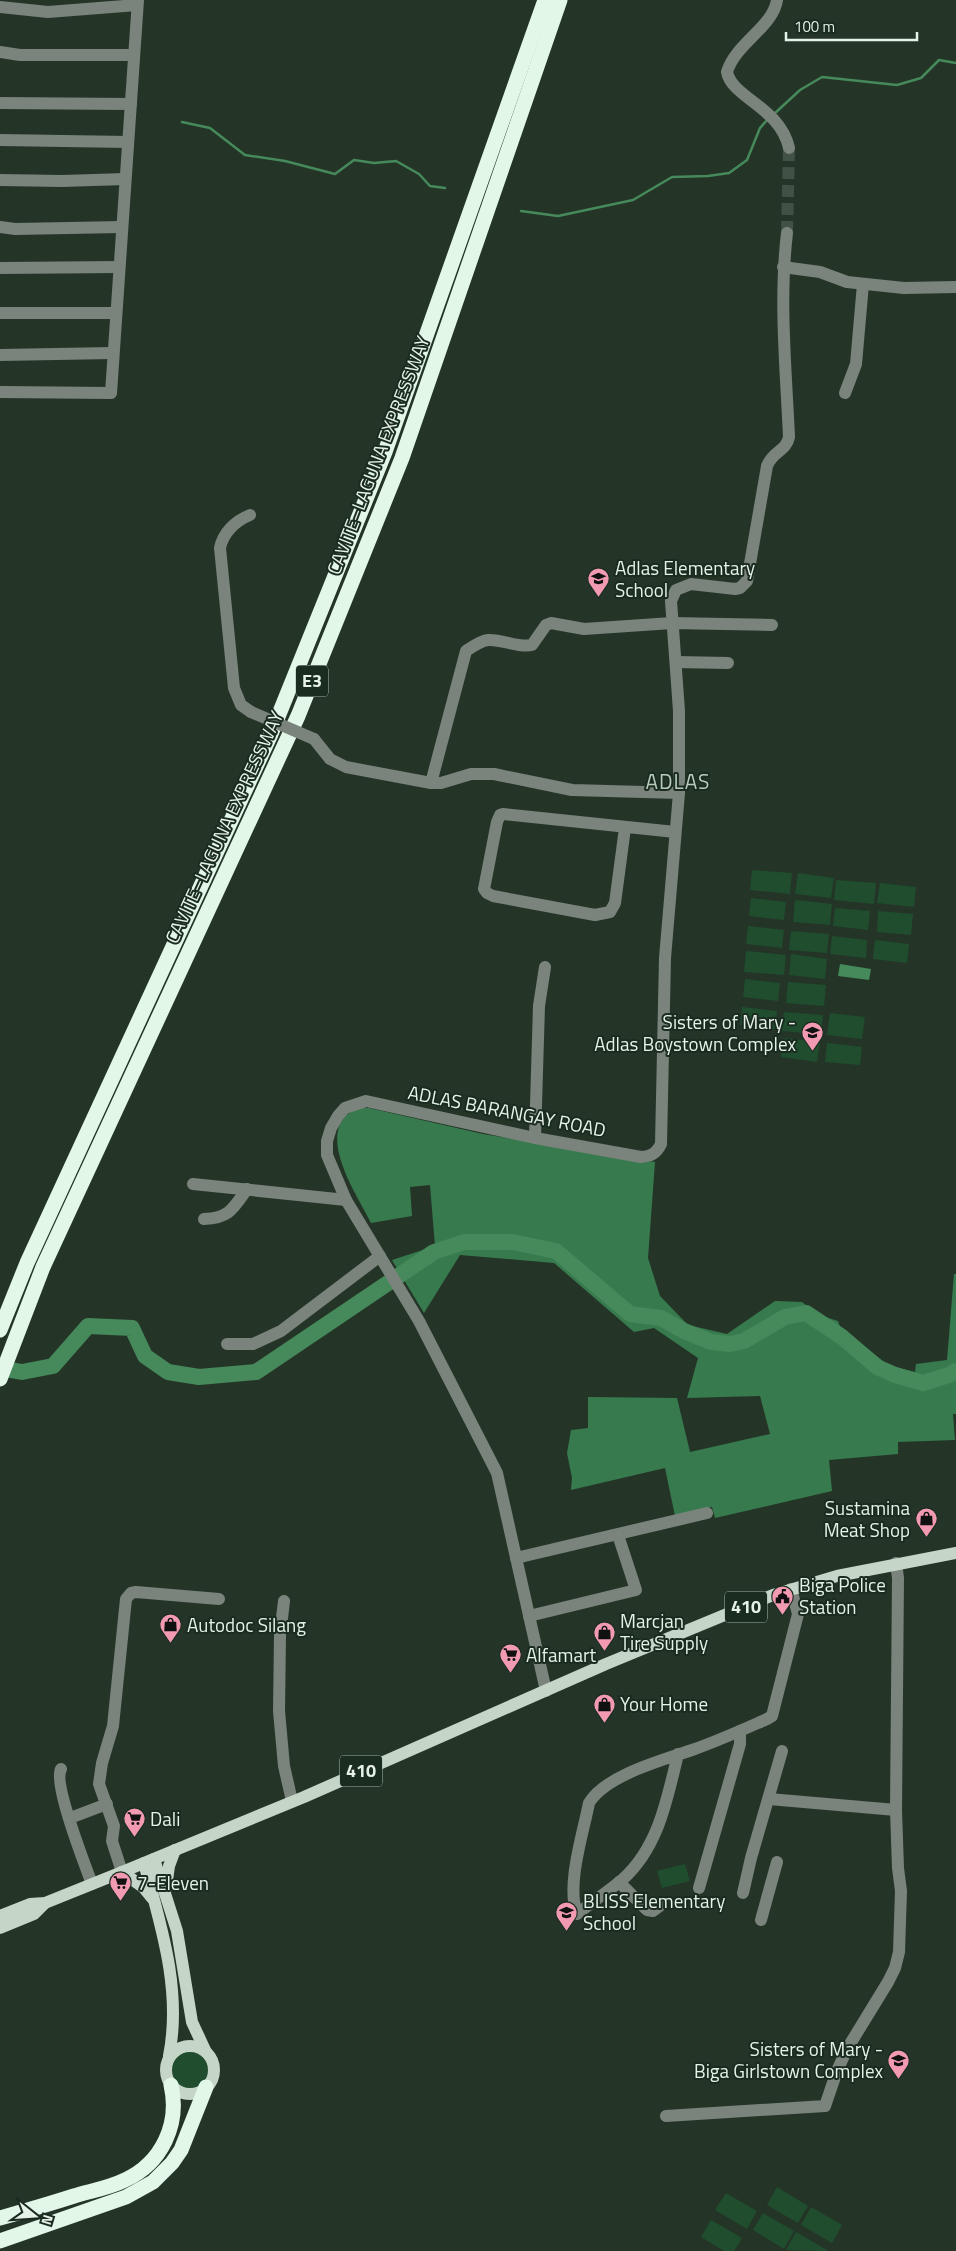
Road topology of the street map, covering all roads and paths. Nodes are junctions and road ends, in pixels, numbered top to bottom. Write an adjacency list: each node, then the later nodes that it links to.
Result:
1 (544, 0): 45 (highway, CAVITE–LAGUNA EXPRESSWAY / E3)
2 (560, 0): 47 (highway, CAVITE–LAGUNA EXPRESSWAY / E3)
3 (777, 0): 12 (street)
4 (138, 2): 5 (street); 7 (street)
5 (0, 7)
6 (0, 52): 7 (street)
7 (134, 55): 9 (street)
8 (0, 102): 9 (street)
9 (130, 104): 11 (street)
10 (0, 140): 11 (street)
11 (128, 142): 13 (street)
12 (789, 148)
13 (125, 179): 14 (street); 15 (street)
14 (0, 180)
15 (122, 227): 16 (street); 18 (street)
16 (0, 228)
17 (787, 233): 19 (street)
18 (119, 267): 20 (street); 24 (street)
19 (783, 267): 21 (street); 30 (street, ADLAS BARANGAY ROAD)
20 (0, 268)
21 (863, 284): 22 (street); 28 (street)
22 (956, 287)
23 (0, 313): 24 (street)
24 (116, 313): 25 (street)
25 (113, 353): 26 (street); 27 (street)
26 (0, 355)
27 (0, 392)
28 (845, 393)
29 (250, 515): 34 (street, bridge)
30 (672, 623): 31 (street); 32 (street, ADLAS BARANGAY ROAD); 34 (street)
31 (772, 625)
32 (676, 662): 33 (street); 35 (street, ADLAS BARANGAY ROAD)
33 (728, 663)
34 (431, 783): 35 (street)
35 (679, 793): 37 (street, ADLAS BARANGAY ROAD)
36 (625, 828): 36 (street); 37 (street)
37 (675, 832): 39 (street, ADLAS BARANGAY ROAD)
38 (545, 967): 39 (street)
39 (535, 1138): 42 (street, ADLAS BARANGAY ROAD)
40 (193, 1184): 41 (street)
41 (247, 1189): 42 (street); 43 (street)
42 (346, 1200): 44 (street, ADLAS BARANGAY ROAD)
43 (204, 1219)
44 (383, 1261): 46 (street); 51 (street, ADLAS BARANGAY ROAD)
45 (0, 1330)
46 (227, 1344)
47 (0, 1379)
48 (707, 1513): 49 (street)
49 (618, 1535): 51 (street); 56 (street)
50 (956, 1553): 52 (main road, 410)
51 (516, 1558): 56 (street, ADLAS BARANGAY ROAD)
52 (896, 1563): 53 (main road, 410); 65 (street)
53 (791, 1589): 57 (main road, 410); 58 (street)
54 (219, 1599): 64 (street)
55 (284, 1602): 63 (street)
56 (529, 1616): 57 (street, ADLAS BARANGAY ROAD)
57 (546, 1691): 63 (main road, 410)
58 (740, 1731): 60 (street); 73 (street)
59 (782, 1751): 62 (street)
60 (678, 1754): 71 (street); 71 (street)
61 (61, 1769): 66 (street)
62 (769, 1800): 65 (street); 74 (street)
63 (292, 1801): 67 (main road, 410)
64 (106, 1804): 66 (street); 70 (street)
65 (896, 1810): 86 (street)
66 (70, 1818): 72 (street)
67 (175, 1850): 68 (main road, 410); 75 (main road)
68 (149, 1861): 70 (main road, 410); 75 (main road); 76 (main road)
69 (777, 1862): 80 (street)
70 (122, 1872): 72 (main road, 410); 76 (main road)
71 (619, 1882): 78 (street)
72 (92, 1884): 77 (main road, 410)
73 (699, 1888)
74 (743, 1893)
75 (165, 1894): 82 (main road)
76 (155, 1902): 83 (main road)
77 (45, 1903): 79 (main road, 410); 81 (main road, 410)
78 (662, 1905)
79 (0, 1916)
80 (761, 1920)
81 (0, 1928)
82 (205, 2050): 83 (main road); 85 (main road)
83 (170, 2056): 84 (main road)
84 (171, 2085): 85 (main road); 87 (highway)
85 (206, 2087): 88 (highway)
86 (666, 2116)
87 (0, 2218)
88 (0, 2241)

